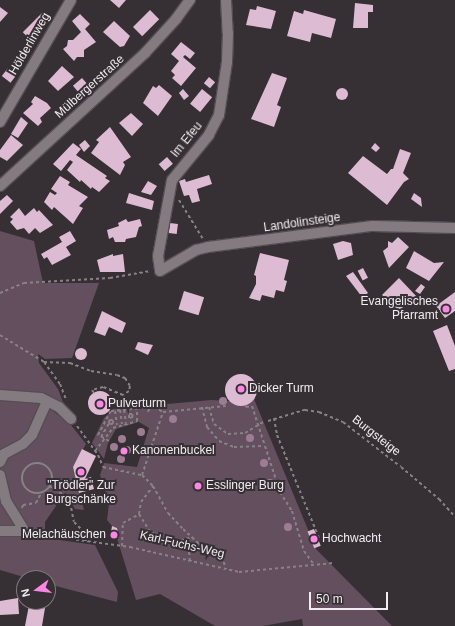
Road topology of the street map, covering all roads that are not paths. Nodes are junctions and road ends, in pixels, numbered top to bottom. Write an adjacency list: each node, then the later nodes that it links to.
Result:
1 (71, 0): 4 (street, Hölderlinweg)
2 (190, 0): 5 (street, Mülbergerstraße)
3 (226, 0): 7 (street, Im Efeu)
4 (0, 122)
5 (0, 186)
6 (455, 228): 7 (street, Landolinsteige)
7 (159, 269)
8 (0, 395): 9 (street)
9 (47, 401): 10 (street); 11 (street)
10 (71, 419)
11 (0, 462)
12 (0, 475): 13 (street)
13 (0, 531)

